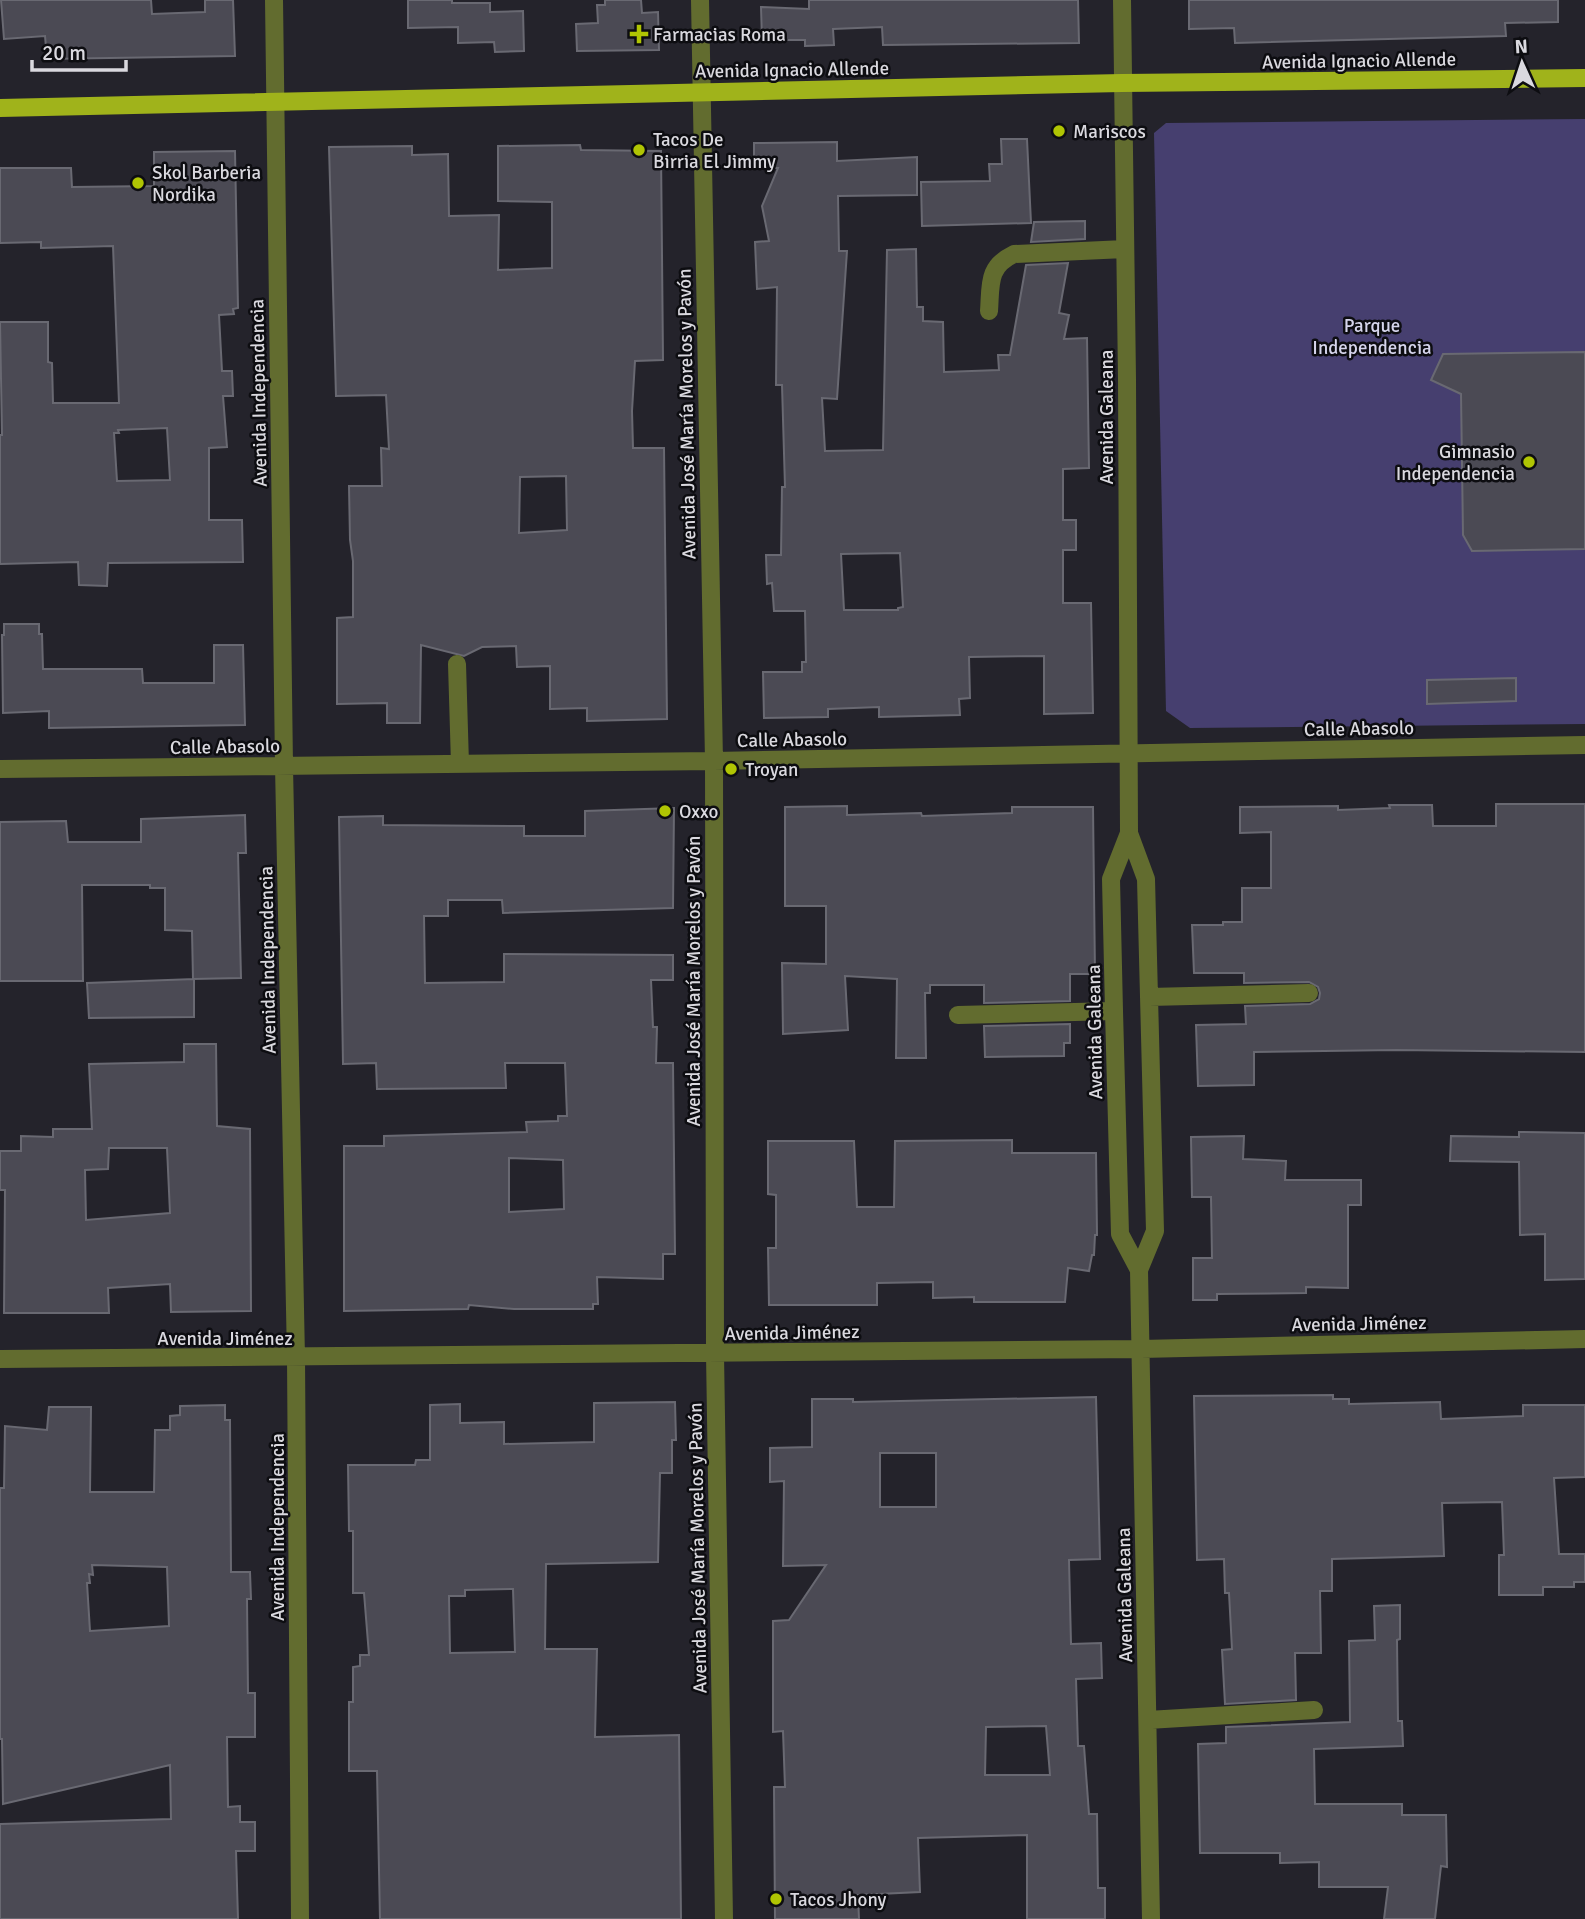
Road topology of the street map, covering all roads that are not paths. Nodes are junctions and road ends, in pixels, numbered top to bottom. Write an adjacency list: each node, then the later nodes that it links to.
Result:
1 (274, 0): 7 (street, Avenida Independencia)
2 (700, 0): 6 (street, Avenida José María Morelos y Pavón)
3 (1122, 0): 5 (street, Avenida Galeana)
4 (1585, 78): 5 (main road, Avenida Ignacio Allende)
5 (1122, 83): 6 (main road, Avenida Ignacio Allende); 9 (street, Avenida Galeana)
6 (701, 92): 7 (main road, Avenida Ignacio Allende); 14 (street, Avenida José María Morelos y Pavón)
7 (276, 102): 8 (main road, Avenida Ignacio Allende); 16 (street, Avenida Independencia)
8 (0, 108)
9 (1125, 249): 10 (street); 13 (street, Avenida Galeana)
10 (989, 311)
11 (457, 664): 15 (street)
12 (1585, 746): 13 (street, Calle Abasolo)
13 (1128, 753): 14 (street, Calle Abasolo); 18 (street, Avenida Galeana)
14 (713, 761): 15 (street, Calle Abasolo); 26 (street, Avenida José María Morelos y Pavón)
15 (460, 764): 16 (street, Calle Abasolo)
16 (284, 766): 17 (street, Calle Abasolo); 27 (street, Avenida Independencia)
17 (0, 769)
18 (1129, 834): 20 (street, Avenida Galeana); 21 (street, Avenida Galeana)
19 (1309, 993): 20 (street)
20 (1149, 997): 23 (street, Avenida Galeana)
21 (1114, 1011): 22 (street); 23 (street, Avenida Galeana)
22 (958, 1015)
23 (1139, 1270): 25 (street, Avenida Galeana)
24 (1585, 1339): 25 (street, Avenida Jiménez)
25 (1140, 1349): 26 (street, Avenida Jiménez); 30 (street, Avenida Galeana)
26 (715, 1354): 27 (street, Avenida Jiménez); 32 (street, Avenida José María Morelos y Pavón)
27 (296, 1358): 28 (street, Avenida Jiménez); 31 (street, Avenida Independencia)
28 (0, 1359)
29 (1314, 1710): 30 (street)
30 (1147, 1720): 33 (street, Avenida Galeana)
31 (300, 1919)
32 (724, 1919)
33 (1151, 1919)

